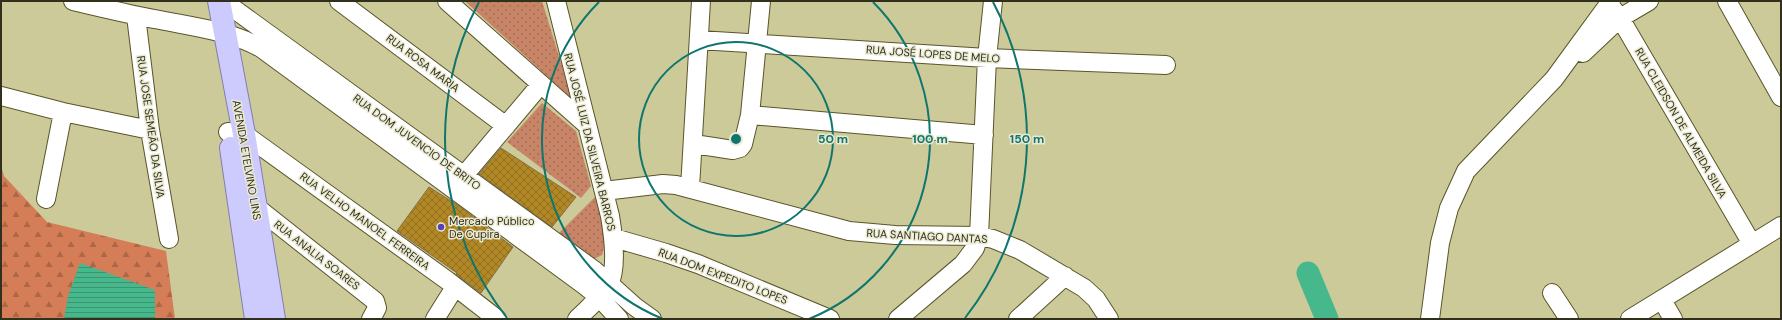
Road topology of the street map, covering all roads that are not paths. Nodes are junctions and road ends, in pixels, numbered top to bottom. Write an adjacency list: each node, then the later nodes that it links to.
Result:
1 (208, 1): 16 (main road, AVENIDA ETELVINO LINS)
2 (219, 1): 16 (main road, AVENIDA ETELVINO LINS)
3 (223, 1): 33 (street, RUA DOM JUVENCIO DE BRITO)
4 (339, 1): 28 (street, RUA ROSA MARIA)
5 (447, 1): 22 (street)
6 (556, 1): 27 (street, RUA JOSÉ LUIZ DA SILVEIRA BARROS)
7 (701, 1): 17 (street)
8 (761, 1): 18 (street)
9 (993, 1): 19 (street)
10 (1649, 1): 15 (street)
11 (1727, 1): 24 (street)
12 (80, 2): 14 (street, RUA DOM JUVENCIO DE BRITO)
13 (1610, 2): 15 (street, RUA CLEIDSON DE ALMEIDA SILVA); 21 (street)
14 (129, 10): 16 (street, RUA DOM JUVENCIO DE BRITO); 29 (street, RUA JOSE SEMEÃO DA SILVA)
15 (1620, 18): 21 (street); 43 (street, RUA CLEIDSON DE ALMEIDA SILVA)
16 (218, 31): 30 (main road, AVENIDA ETELVINO LINS); 35 (street, RUA DOM JUVENCIO DE BRITO)
17 (699, 40): 18 (street, RUA JOSÉ LOPES DE MELO); 32 (street)
18 (757, 43): 19 (street, RUA JOSÉ LOPES DE MELO); 26 (street)
19 (987, 58): 20 (street, RUA JOSÉ LOPES DE MELO); 31 (street)
20 (1166, 65)
21 (1554, 79): 61 (street)
22 (541, 84): 27 (street); 28 (street)
23 (1, 96): 25 (street)
24 (1781, 97)
25 (63, 112): 29 (street); 37 (street)
26 (750, 115): 31 (street); 32 (street)
27 (587, 125): 36 (street, RUA JOSÉ LUIZ DA SILVEIRA BARROS)
28 (506, 126): 33 (street)
29 (150, 130): 42 (street, RUA JOSE SEMEÃO DA SILVA)
30 (236, 133): 38 (main road, AVENIDA ETELVINO LINS); 45 (street, RUA VELHO MANOEL FERREIRA); 50 (main road, AVENIDA ETELVINO LINS)
31 (984, 135): 40 (street)
32 (694, 144): 34 (street)
33 (464, 176): 35 (street); 46 (street, RUA DOM JUVENCIO DE BRITO)
34 (690, 188): 36 (street, RUA SANTIAGO DANTAS); 40 (street, RUA SANTIAGO DANTAS)
35 (452, 190): 46 (street, RUA DOM JUVENCIO DE BRITO)
36 (604, 191): 41 (street, RUA JOSÉ LUIZ DA SILVEIRA BARROS)
37 (46, 199)
38 (255, 206): 49 (street, RUA ANALIA SOARES); 51 (main road, AVENIDA ETELVINO LINS)
39 (1781, 226): 43 (street)
40 (978, 236): 44 (street, RUA SANTIAGO DANTAS); 58 (street)
41 (614, 238): 46 (street, RUA JOSÉ LUIZ DA SILVEIRA BARROS); 57 (street, RUA DOM EXPEDITO LOPES)
42 (169, 239)
43 (1752, 244): 48 (street)
44 (1065, 276): 59 (street); 60 (street, RUA SANTIAGO DANTAS)
45 (455, 287): 52 (street); 53 (street, RUA VELHO MANOEL FERREIRA)
46 (604, 290): 54 (street); 55 (street); 56 (street)
47 (1552, 293): 62 (street)
48 (1662, 300): 63 (street); 64 (street)
49 (374, 312)
50 (256, 319)
51 (274, 319)
52 (435, 319)
53 (497, 319)
54 (577, 319)
55 (619, 319)
56 (652, 319)
57 (830, 319)
58 (898, 319)
59 (1018, 319)
60 (1109, 319)
61 (1430, 319)
62 (1569, 319)
63 (1630, 319)
64 (1673, 319)

